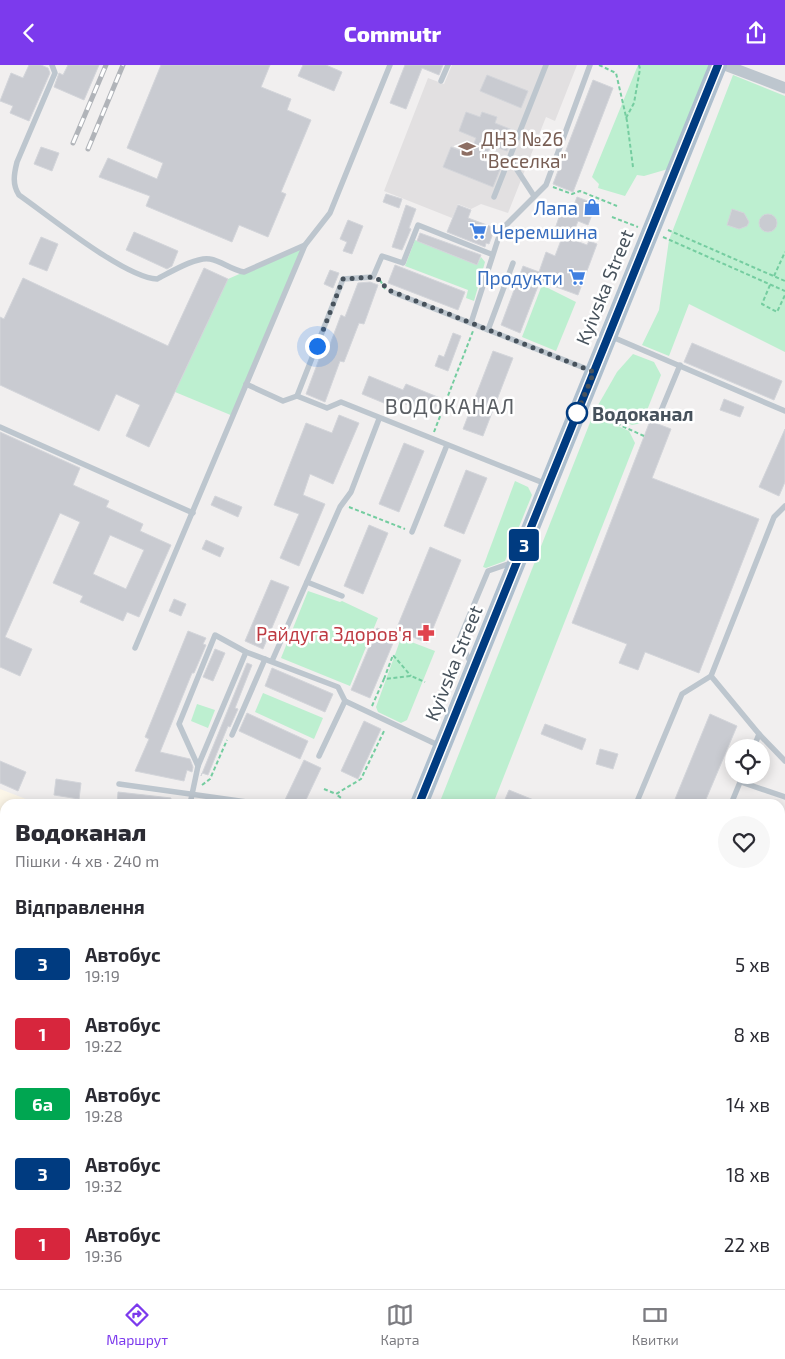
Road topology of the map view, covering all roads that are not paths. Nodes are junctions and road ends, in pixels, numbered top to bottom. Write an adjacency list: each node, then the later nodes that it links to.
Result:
1 (52, 65): 13 (lane)
2 (390, 65): 13 (lane)
3 (448, 65): 8 (lane)
4 (546, 65): 10 (lane)
5 (590, 65): 11 (lane)
6 (718, 65): 19 (main road, Kyivska Street)
7 (725, 65): 9 (street)
8 (441, 81)
9 (785, 88)
10 (510, 159): 11 (lane); 12 (lane)
11 (534, 196): 14 (lane)
12 (494, 197)
13 (305, 245): 22 (lane)
14 (491, 254): 17 (lane); 23 (lane)
15 (513, 263): 18 (lane)
16 (392, 291): 17 (lane)
17 (473, 324): 18 (lane)
18 (488, 329): 21 (lane)
19 (608, 336): 20 (lane); 21 (main road, Kyivska Street)
20 (680, 365): 24 (lane); 25 (lane)
21 (594, 372): 29 (main road, Kyivska Street)
22 (246, 384): 23 (lane); 31 (lane)
23 (297, 396): 26 (lane)
24 (785, 411)
25 (658, 418)
26 (380, 419): 28 (lane); 34 (lane)
27 (0, 427): 31 (lane)
28 (447, 445): 29 (lane); 32 (lane)
29 (549, 485): 33 (main road, Kyivska Street)
30 (785, 507): 41 (lane)
31 (193, 513): 36 (lane)
32 (412, 532)
33 (518, 561): 40 (main road, Kyivska Street); 40 (lane)
34 (306, 582): 35 (lane); 39 (lane)
35 (342, 596)
36 (135, 648)
37 (246, 652): 38 (lane); 49 (lane); 49 (lane)
38 (265, 659): 39 (lane); 44 (lane)
39 (272, 661): 42 (lane)
40 (474, 669): 46 (main road, Kyivska Street)
41 (711, 676): 43 (lane); 58 (lane)
42 (344, 701): 46 (lane); 47 (lane)
43 (759, 734): 45 (lane); 48 (lane)
44 (232, 735)
45 (757, 739)
46 (442, 747): 57 (main road, Kyivska Street)
47 (319, 756)
48 (785, 761)
49 (198, 767): 53 (lane)
50 (118, 783): 53 (lane)
51 (740, 784): 59 (lane)
52 (747, 784): 54 (lane)
53 (192, 793): 55 (lane); 56 (lane)
54 (785, 797)
55 (191, 799)
56 (239, 799)
57 (421, 799)
58 (638, 799)
59 (734, 799)

